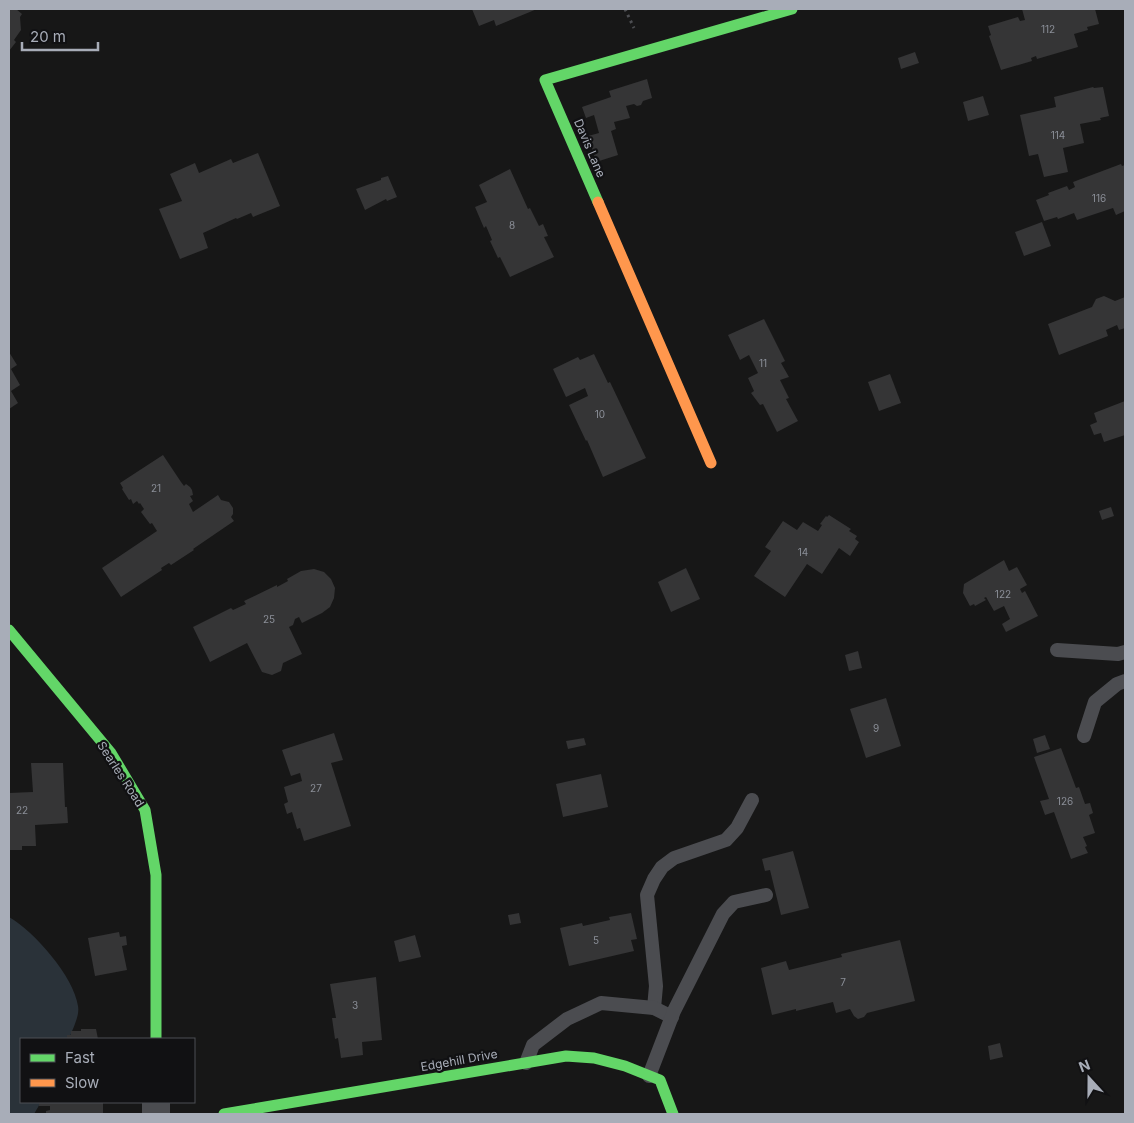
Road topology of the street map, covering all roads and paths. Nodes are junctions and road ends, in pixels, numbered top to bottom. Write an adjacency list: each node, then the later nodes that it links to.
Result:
1 (792, 9): 2 (street, Davis Lane)
2 (711, 463)
3 (9, 630): 12 (street, Searles Road)
4 (1057, 650): 5 (lane)
5 (1125, 652)
6 (1125, 680): 7 (lane)
7 (1084, 736)
8 (752, 800): 10 (lane)
9 (766, 895): 11 (lane)
10 (654, 1008): 11 (lane); 13 (lane)
11 (672, 1017): 14 (lane)
12 (156, 1038)
13 (526, 1063): 14 (street, Edgehill Drive); 15 (street, Edgehill Drive)
14 (649, 1076): 16 (street, Edgehill Drive)
15 (224, 1114)
16 (672, 1114)

